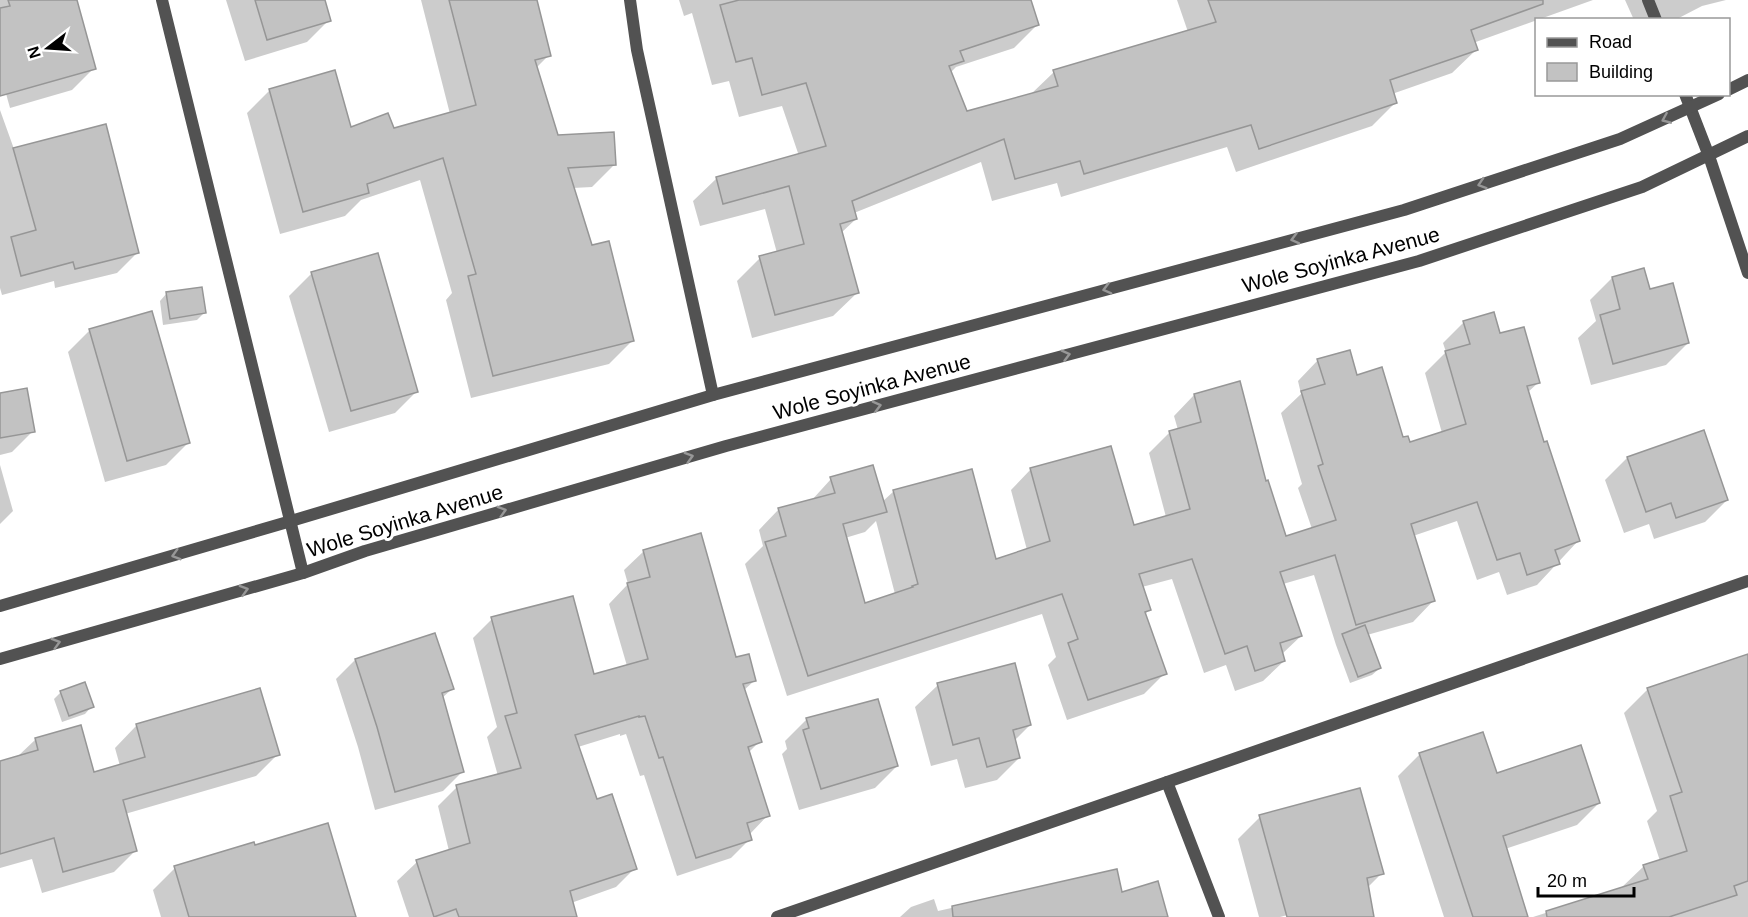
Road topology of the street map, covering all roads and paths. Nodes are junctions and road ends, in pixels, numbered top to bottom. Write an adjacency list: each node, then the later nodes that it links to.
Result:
1 (162, 0): 14 (street)
2 (630, 0): 13 (street)
3 (1648, 0): 4 (street)
4 (1655, 18)
5 (1748, 80): 6 (street)
6 (1730, 89)
7 (1686, 96): 9 (street)
8 (1715, 96): 9 (street, Wole Soyinka Avenue)
9 (1690, 108): 11 (street); 13 (street, Wole Soyinka Avenue, one-way to 13)
10 (1748, 136): 11 (street, Wole Soyinka Avenue)
11 (1709, 156): 12 (street); 15 (street, Wole Soyinka Avenue, one-way to 11)
12 (1748, 273)
13 (713, 394): 14 (street, Wole Soyinka Avenue)
14 (291, 521): 15 (street); 17 (street, Wole Soyinka Avenue, one-way to 17)
15 (303, 573): 18 (street, Wole Soyinka Avenue, one-way to 15)
16 (1748, 581): 19 (street)
17 (0, 606)
18 (0, 659)
19 (1167, 782): 20 (street); 21 (street)
20 (777, 917)
21 (1219, 917)

